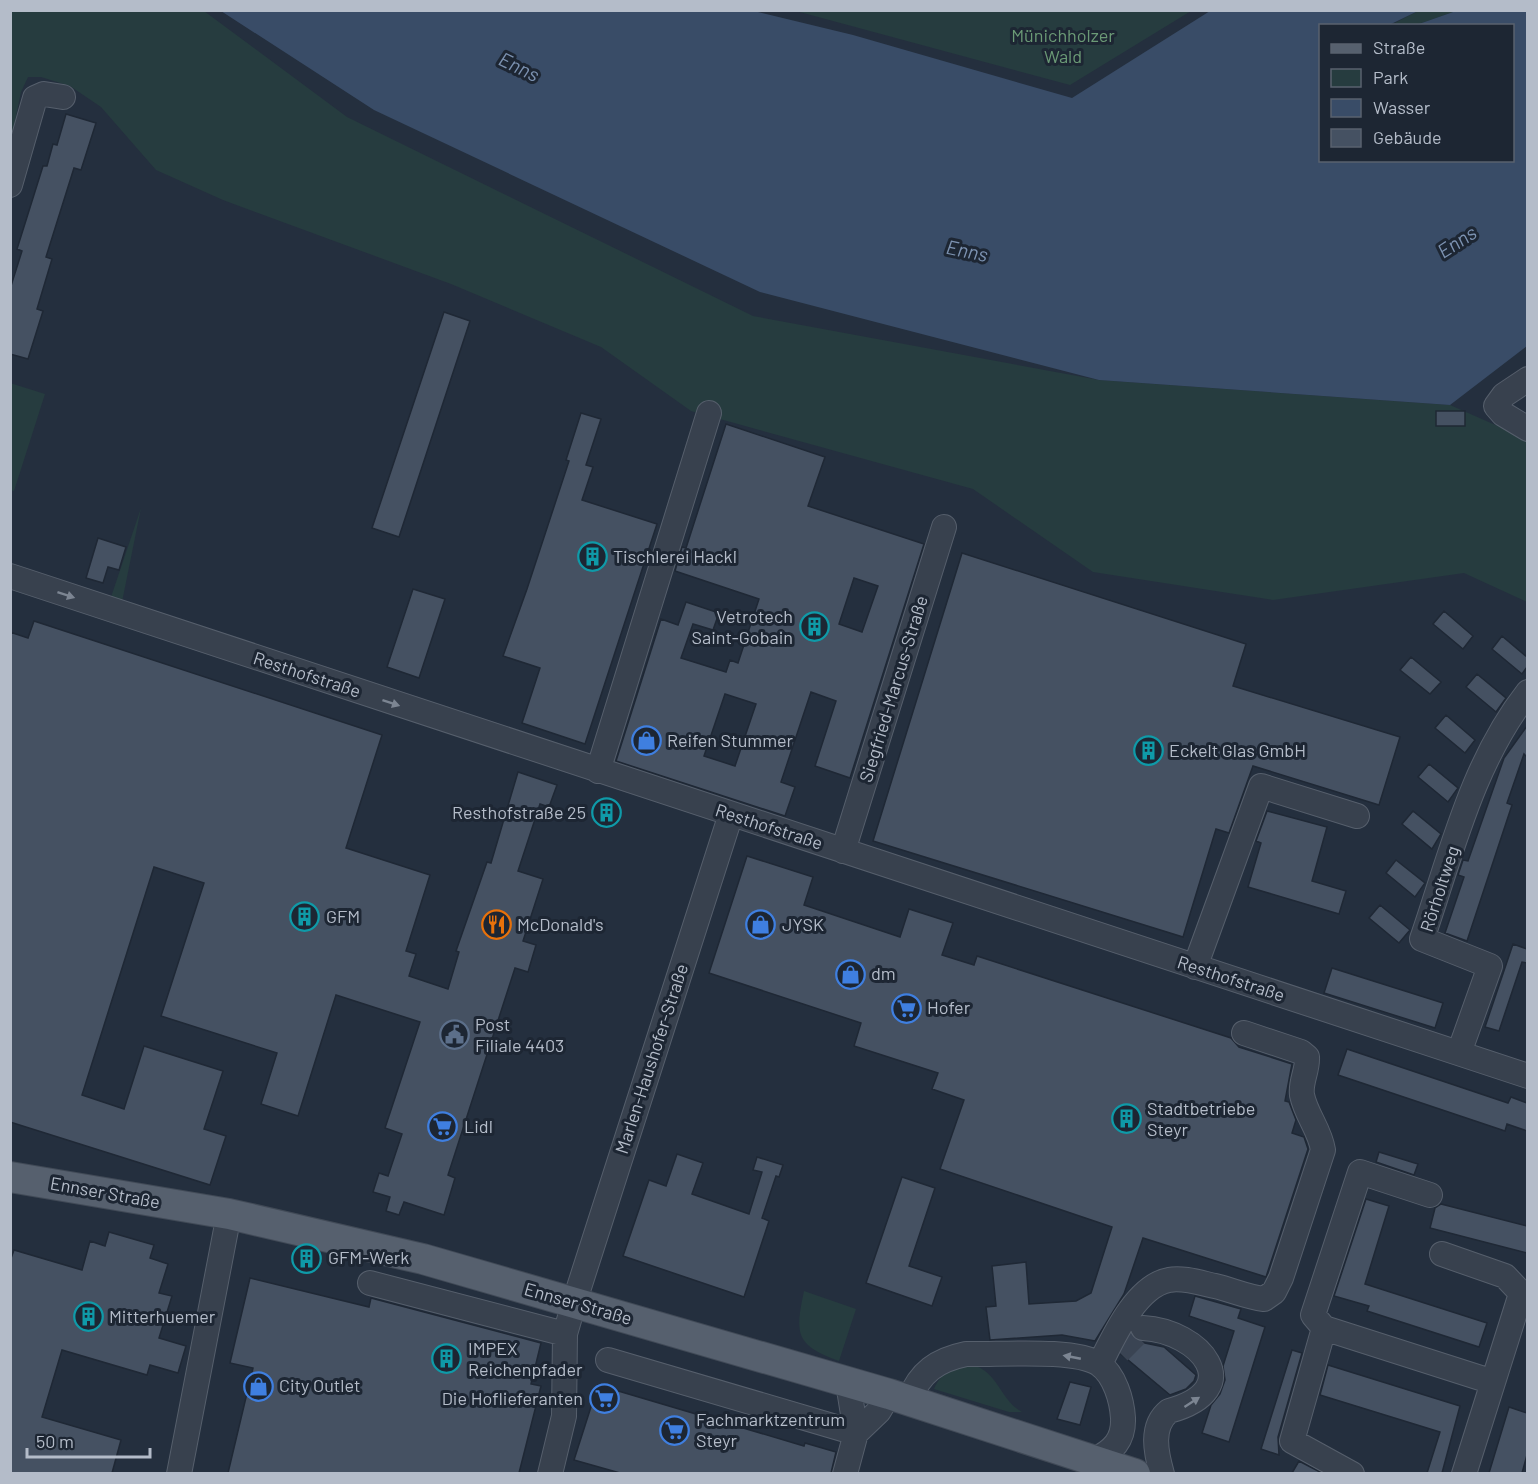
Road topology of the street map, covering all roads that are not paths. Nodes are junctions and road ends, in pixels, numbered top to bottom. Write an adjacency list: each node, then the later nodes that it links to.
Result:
1 (63, 97): 2 (street)
2 (10, 185)
3 (1527, 379): 5 (street)
4 (710, 413): 9 (street)
5 (1527, 429)
6 (944, 527): 12 (street, Siegfried-Marcus-Straße)
7 (10, 576): 9 (street, Resthofstraße, one-way to 9)
8 (1527, 692): 15 (street, Rörholtweg)
9 (598, 771): 10 (street, Resthofstraße)
10 (731, 814): 12 (street, Resthofstraße); 23 (street, Marlen-Haushofer-Straße)
11 (1357, 816): 13 (street)
12 (843, 851): 13 (street, Resthofstraße)
13 (1195, 967): 15 (street, Resthofstraße)
14 (1244, 1033): 27 (street)
15 (1459, 1053): 16 (street, Resthofstraße)
16 (1527, 1076)
17 (10, 1177): 19 (main road, Ennser Straße)
18 (1430, 1195): 25 (street)
19 (229, 1214): 23 (main road, Ennser Straße); 37 (street)
20 (1442, 1254): 22 (street)
21 (370, 1283): 26 (street)
22 (1525, 1294): 29 (street)
23 (574, 1303): 26 (street, Marlen-Haushofer-Straße); 30 (main road, Ennser Straße)
24 (1143, 1328): 34 (street, one-way to 24)
25 (1324, 1328): 29 (street); 40 (street)
26 (565, 1334): 36 (street, Marlen-Haushofer-Straße)
27 (1109, 1358): 31 (street, one-way to 31); 32 (street)
28 (608, 1360): 33 (street)
29 (1493, 1382): 41 (street)
30 (848, 1383): 31 (main road, Ennser Straße); 33 (street)
31 (899, 1397): 33 (street); 35 (main road, Ennser Straße)
32 (1123, 1430): 34 (street); 35 (street)
33 (856, 1433): 38 (street)
34 (1155, 1441): 39 (street)
35 (1115, 1468)
36 (555, 1472)
37 (179, 1473)
38 (845, 1473)
39 (1162, 1473)
40 (1352, 1473)
41 (1464, 1473)

